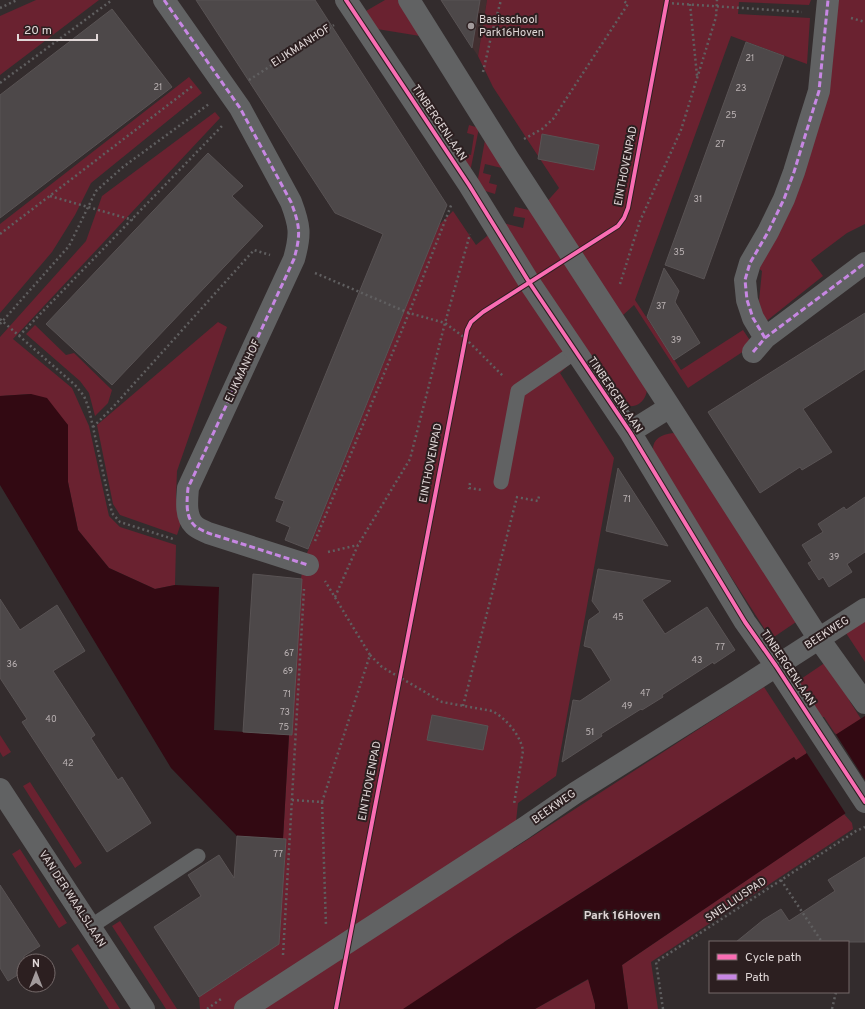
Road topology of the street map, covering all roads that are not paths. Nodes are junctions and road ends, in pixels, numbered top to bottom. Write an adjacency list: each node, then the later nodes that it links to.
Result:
1 (164, 0): 10 (street, EIJKMANHOF)
2 (409, 0): 7 (street)
3 (350, 6): 6 (street, TINBERGENLAAN)
4 (827, 7): 5 (street)
5 (865, 263)
6 (575, 352): 8 (street, TINBERGENLAAN); 9 (lane)
7 (670, 407): 8 (street); 12 (street)
8 (630, 432): 13 (street, TINBERGENLAAN)
9 (501, 482)
10 (314, 567)
11 (865, 609): 12 (street, BEEKWEG)
12 (819, 639): 13 (street, BEEKWEG); 14 (street)
13 (776, 666): 16 (street, TINBERGENLAAN); 20 (street, BEEKWEG)
14 (862, 698)
15 (0, 789): 18 (street, VAN DER WAALSLAAN)
16 (865, 802)
17 (198, 856): 18 (lane)
18 (90, 927): 19 (street, VAN DER WAALSLAAN)
19 (144, 1009)
20 (246, 1009)

